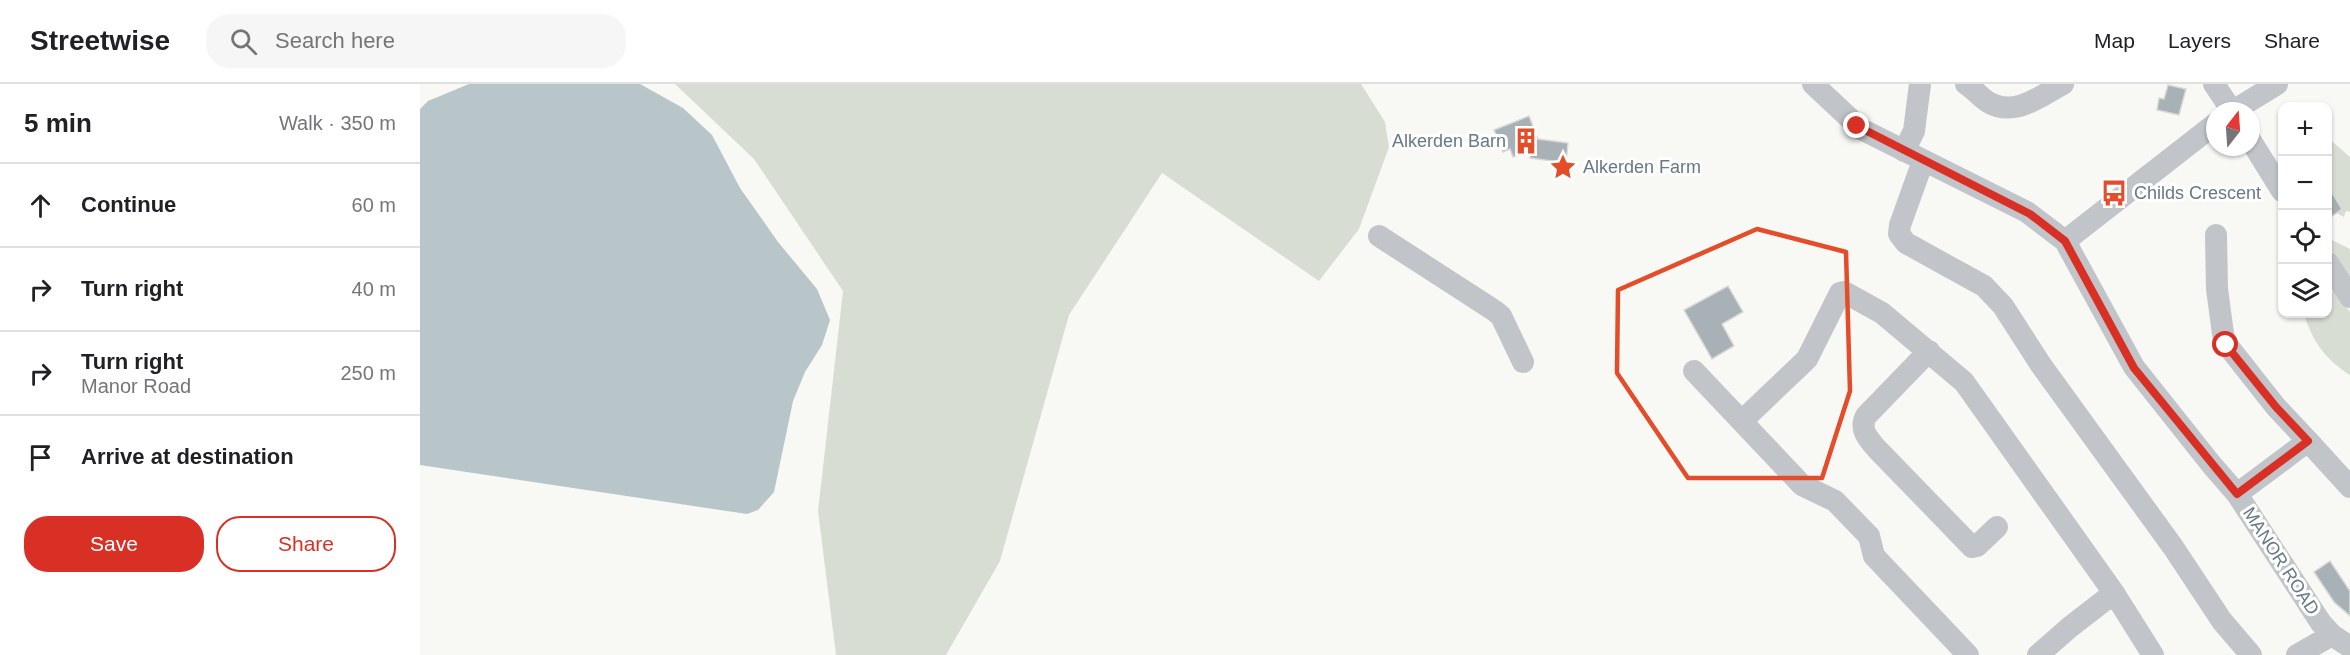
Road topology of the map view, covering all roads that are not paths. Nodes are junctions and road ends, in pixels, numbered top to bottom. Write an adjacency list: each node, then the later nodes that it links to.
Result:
1 (1813, 84): 11 (street, MANOR ROAD)
2 (1920, 84): 11 (street)
3 (1966, 84): 4 (street)
4 (2063, 84)
5 (2214, 84): 7 (street)
6 (2277, 84): 8 (street)
7 (2227, 102)
8 (2248, 102)
9 (2206, 131): 15 (street)
10 (2260, 155): 12 (street)
11 (1914, 156): 15 (street, MANOR ROAD); 31 (street)
12 (2278, 183)
13 (2216, 235): 22 (street)
14 (1379, 236): 19 (street)
15 (2065, 241): 24 (street, MANOR ROAD)
16 (2328, 264): 17 (street)
17 (2340, 291)
18 (1929, 351): 21 (street); 25 (street); 26 (street)
19 (1523, 362)
20 (1694, 371): 21 (street)
21 (1742, 421): 28 (street)
22 (2308, 441): 23 (street); 24 (street)
23 (2350, 487)
24 (2237, 494): 27 (street, MANOR ROAD)
25 (1997, 527)
26 (2114, 593): 29 (street); 30 (street)
27 (2341, 641): 32 (street)
28 (1968, 655)
29 (2038, 655)
30 (2153, 655)
31 (2251, 655)
32 (2297, 655)

